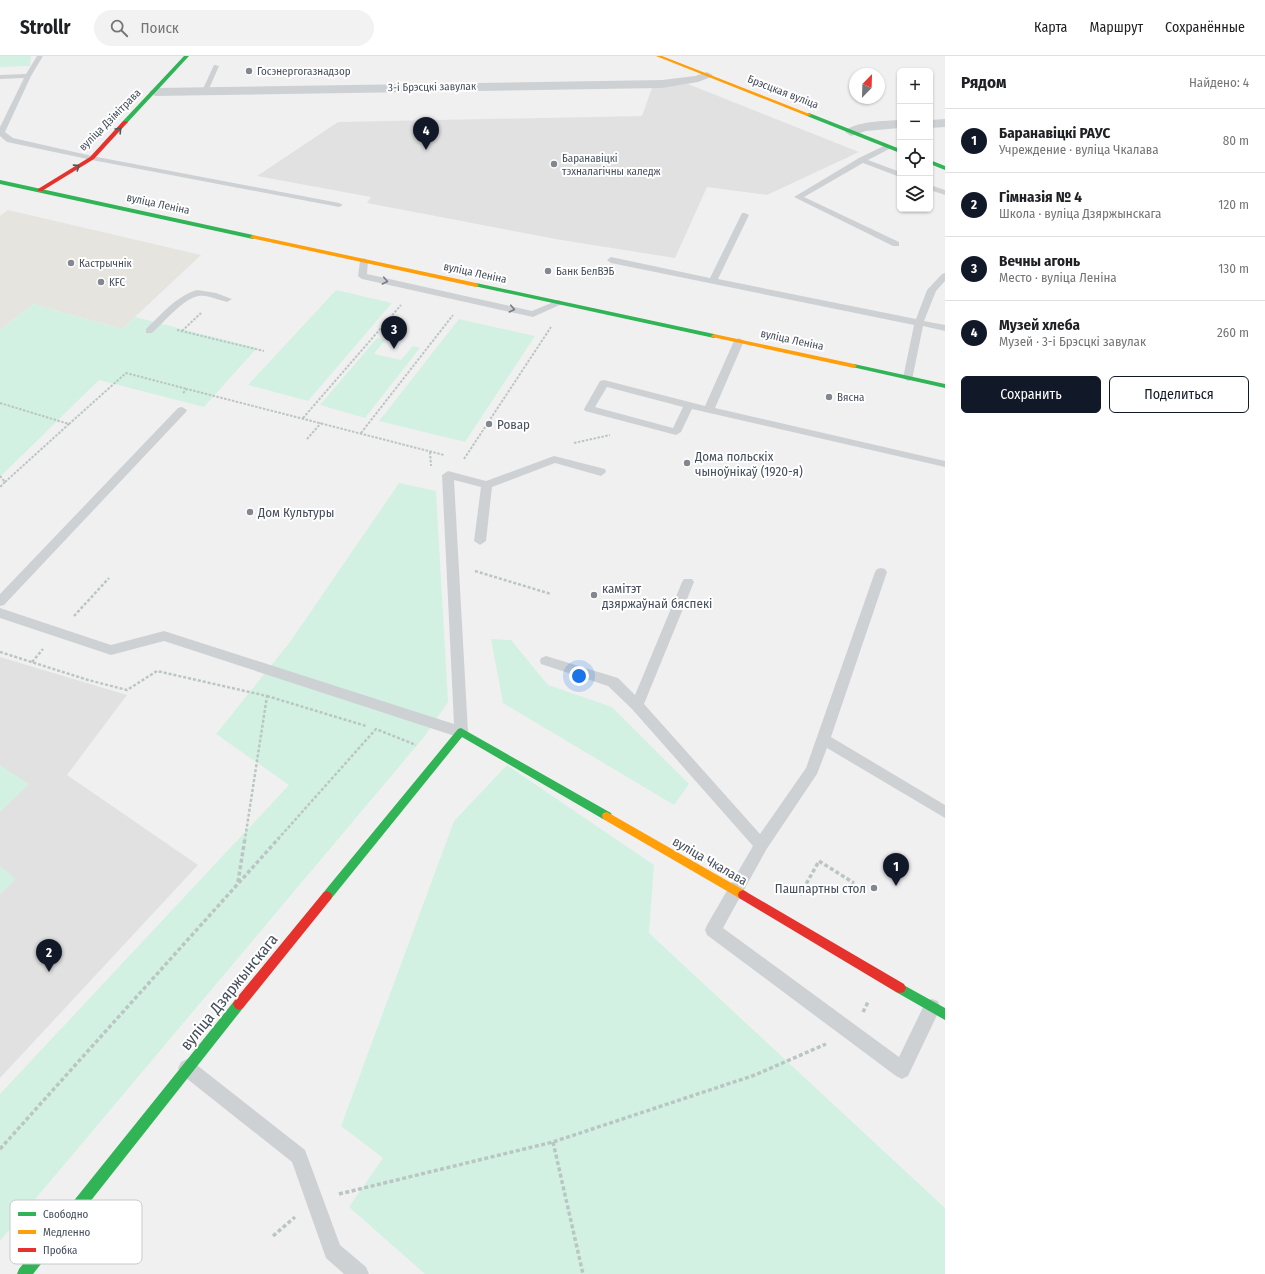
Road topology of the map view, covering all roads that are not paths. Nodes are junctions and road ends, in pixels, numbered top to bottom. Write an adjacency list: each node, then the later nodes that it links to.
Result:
1 (40, 56): 6 (lane)
2 (187, 56): 9 (main road, вуліца Дзімітрава)
3 (658, 56): 5 (main road, Брэсцкая вуліца)
4 (216, 66): 8 (lane)
5 (706, 75): 8 (street, 3-і Брэсцкі завулак); 13 (main road, Брэсцкая вуліца)
6 (28, 76): 7 (lane); 16 (lane)
7 (0, 77)
8 (205, 91): 9 (street, 3-і Брэсцкі завулак)
9 (155, 92): 16 (main road, вуліца Дзімітрава, one-way to 9)
10 (945, 123): 12 (street)
11 (897, 124): 13 (street)
12 (933, 124)
13 (851, 132): 14 (main road, Брэсцкая вуліца)
14 (889, 147): 15 (main road, Брэсцкая вуліца); 17 (lane)
15 (897, 150)
16 (92, 158): 23 (main road, вуліца Дзімітрава, one-way to 16); 25 (lane)
17 (862, 160): 20 (lane); 27 (lane)
18 (933, 163): 19 (main road)
19 (945, 168)
20 (897, 174)
21 (0, 182): 23 (main road, вуліца Леніна)
22 (933, 188): 24 (lane)
23 (40, 190): 29 (main road, вуліца Леніна)
24 (945, 193)
25 (339, 205)
26 (745, 215): 31 (lane)
27 (896, 244)
28 (611, 260): 31 (lane)
29 (364, 261): 33 (main road, вуліца Леніна); 33 (lane, one-way to 33)
30 (945, 276): 34 (lane)
31 (713, 281): 34 (lane)
32 (227, 299): 36 (lane)
33 (559, 303): 37 (main road, вуліца Леніна)
34 (919, 323): 35 (lane); 38 (lane)
35 (945, 328)
36 (149, 332)
37 (739, 341): 38 (main road, вуліца Леніна); 41 (lane)
38 (908, 378): 39 (main road, вуліца Леніна)
39 (945, 386)
40 (689, 405): 40 (lane); 41 (lane)
41 (708, 409): 43 (lane)
42 (182, 410): 49 (lane)
43 (945, 464)
44 (601, 472): 45 (lane)
45 (487, 485): 46 (lane); 53 (lane)
46 (480, 541)
47 (881, 572): 54 (lane)
48 (688, 582): 52 (lane)
49 (0, 602)
50 (0, 613): 53 (lane)
51 (546, 661): 52 (lane)
52 (638, 705): 56 (lane)
53 (461, 732): 57 (main road, вуліца Чкалава); 59 (main road, вуліца Дзяржынскага)
54 (823, 739): 55 (lane); 56 (lane)
55 (945, 812)
56 (761, 845): 57 (lane)
57 (735, 891): 58 (main road, вуліца Чкалава); 58 (lane)
58 (938, 1010)
59 (187, 1068): 60 (main road, вуліца Дзяржынскага); 63 (lane)
60 (83, 1200)
61 (32, 1264): 62 (main road, вуліца Дзяржынскага)
62 (24, 1274)
63 (359, 1274)

